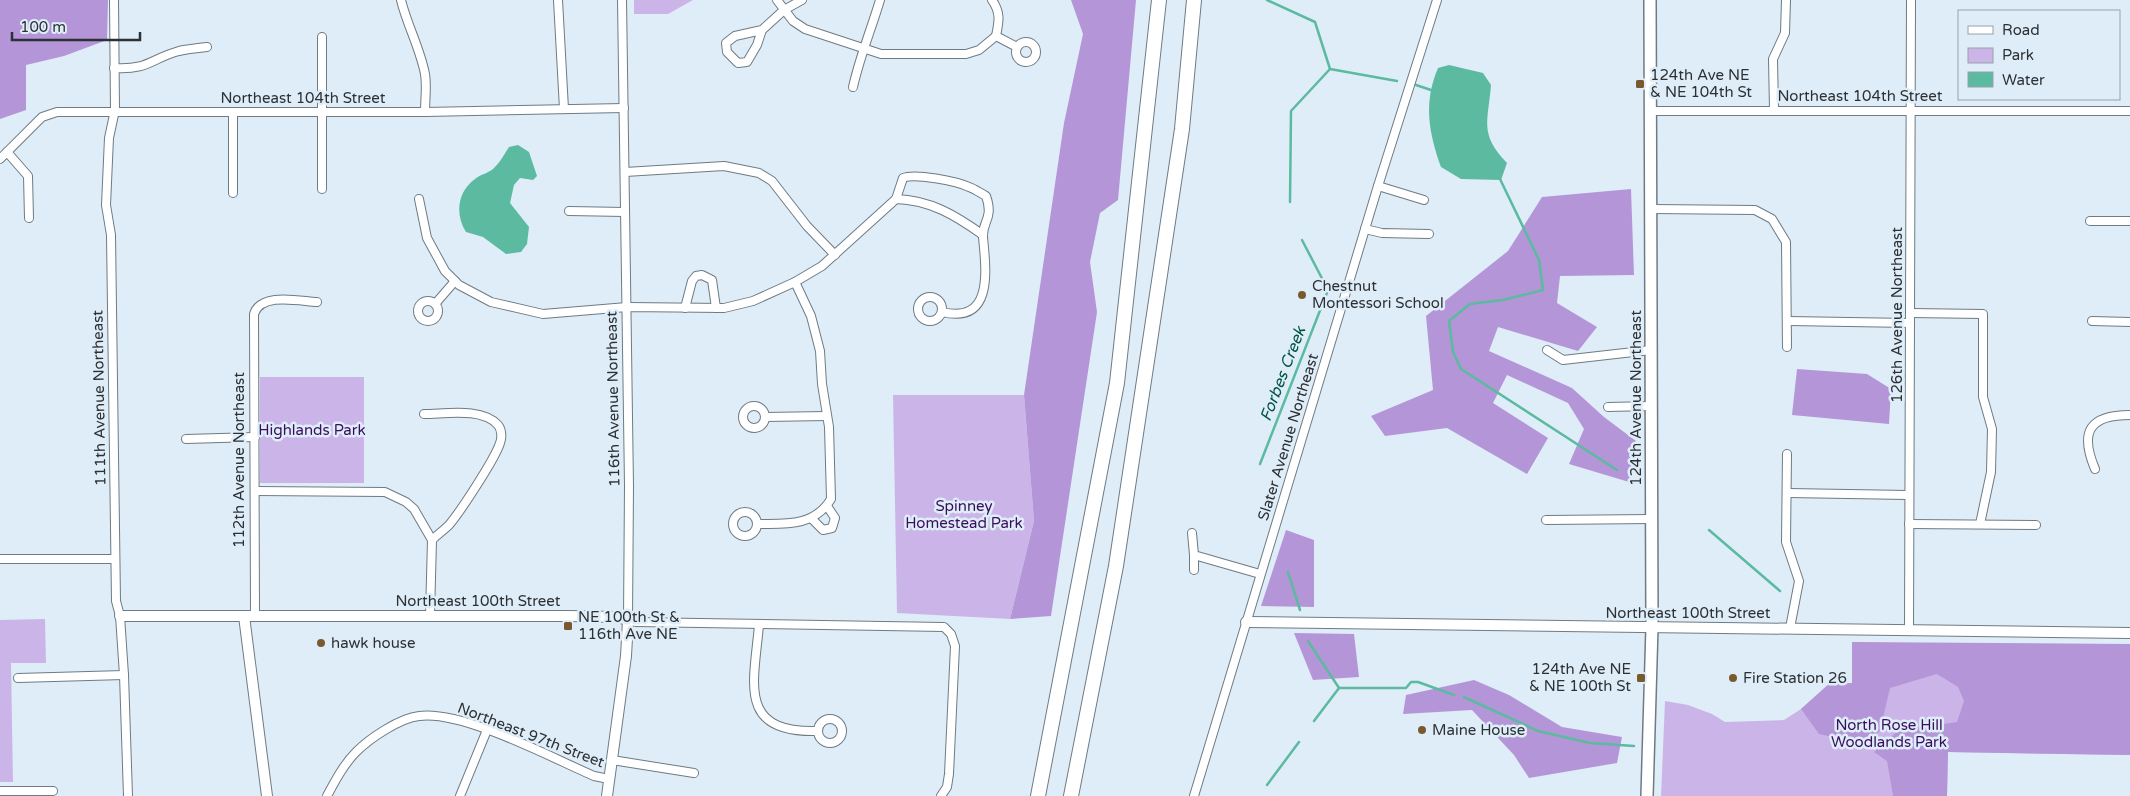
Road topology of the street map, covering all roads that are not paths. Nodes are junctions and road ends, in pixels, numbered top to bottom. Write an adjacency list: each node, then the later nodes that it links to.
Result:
1 (114, 0): 22 (street, 111th Avenue Northeast)
2 (401, 0): 33 (street)
3 (558, 0): 25 (street)
4 (622, 0): 24 (street, 116th Avenue Northeast)
5 (777, 0): 15 (street)
6 (802, 0): 15 (street)
7 (880, 0): 21 (street)
8 (992, 0): 17 (street)
9 (1159, 0): 123 (highway)
10 (1194, 0): 124 (highway)
11 (1438, 0): 37 (street, Slater Avenue Northeast)
12 (1650, 0): 30 (main road, 124th Avenue Northeast)
13 (1786, 0): 27 (street)
14 (1911, 0): 28 (street, 126th Avenue Northeast)
15 (784, 10): 16 (street); 21 (street)
16 (762, 30): 16 (street)
17 (996, 36): 20 (street); 21 (street)
18 (322, 37): 32 (street)
19 (207, 47): 22 (street)
20 (1017, 47)
21 (862, 48): 23 (street)
22 (114, 68): 26 (street, 111th Avenue Northeast)
23 (853, 86)
24 (624, 108): 25 (street, Northeast 104th Street); 36 (street, 116th Avenue Northeast)
25 (564, 109): 33 (street, Northeast 104th Street)
26 (115, 110): 31 (street, Northeast 104th Street); 34 (street, Northeast 104th Street); 94 (street, 111th Avenue Northeast)
27 (1774, 110): 28 (street, Northeast 104th Street); 30 (street, Northeast 104th Street)
28 (1911, 110): 29 (street, Northeast 104th Street); 61 (street, 126th Avenue Northeast)
29 (2130, 110)
30 (1650, 111): 43 (main road, 124th Avenue Northeast)
31 (233, 112): 32 (street, Northeast 104th Street); 39 (street)
32 (321, 112): 33 (street, Northeast 104th Street); 38 (street)
33 (425, 112)
34 (7, 152): 35 (street, Northeast 104th Street); 46 (street)
35 (0, 159)
36 (625, 172): 45 (street, 116th Avenue Northeast); 52 (street)
37 (1378, 186): 42 (street); 49 (street, Slater Avenue Northeast)
38 (322, 189)
39 (233, 193)
40 (419, 199): 53 (street)
41 (896, 199): 51 (street); 51 (street); 52 (street)
42 (1424, 200)
43 (1651, 209): 62 (street); 68 (main road, 124th Avenue Northeast)
44 (568, 211): 45 (street)
45 (626, 212): 57 (street, 116th Avenue Northeast)
46 (29, 218)
47 (2090, 221): 48 (street)
48 (2130, 221)
49 (1365, 229): 50 (street); 96 (street, Slater Avenue Northeast)
50 (1429, 234)
51 (983, 235): 60 (street)
52 (835, 256): 54 (street)
53 (455, 281): 56 (street); 57 (street)
54 (795, 282): 59 (street); 73 (street)
55 (317, 302): 75 (street, 112th Avenue Northeast)
56 (435, 304)
57 (627, 307): 58 (street); 101 (street, 116th Avenue Northeast)
58 (685, 308): 59 (street); 59 (street)
59 (716, 308)
60 (942, 312)
61 (1911, 313): 65 (street, 126th Avenue Northeast); 88 (street)
62 (1788, 321): 65 (street); 66 (street)
63 (2092, 321): 64 (street)
64 (2130, 322)
65 (1910, 323): 81 (street, 126th Avenue Northeast)
66 (1788, 347)
67 (1547, 350): 68 (street)
68 (1651, 350): 69 (main road, 124th Avenue Northeast)
69 (1651, 406): 70 (street); 84 (main road, 124th Avenue Northeast)
70 (1608, 407)
71 (424, 414): 91 (street)
72 (2130, 415): 78 (street)
73 (827, 416): 74 (street); 82 (street)
74 (765, 417)
75 (255, 437): 76 (street); 79 (street, 112th Avenue Northeast)
76 (186, 439)
77 (1787, 454): 80 (street)
78 (2095, 469)
79 (256, 491): 91 (street); 100 (street, 112th Avenue Northeast)
80 (1788, 493): 81 (street); 105 (street)
81 (1908, 495): 87 (street, 126th Avenue Northeast)
82 (827, 506): 83 (street); 83 (street)
83 (811, 518): 86 (street)
84 (1652, 519): 85 (street); 104 (main road, 124th Avenue Northeast)
85 (1546, 520)
86 (757, 524)
87 (1909, 524): 88 (street); 106 (street, 126th Avenue Northeast)
88 (1980, 524): 89 (street)
89 (2036, 525)
90 (1192, 533): 92 (street)
91 (432, 540): 97 (street)
92 (1194, 555): 95 (street); 96 (street)
93 (0, 559): 94 (street)
94 (115, 560): 98 (street, 111th Avenue Northeast)
95 (1194, 570)
96 (1260, 574): 102 (street, Slater Avenue Northeast)
97 (430, 615): 100 (street, Northeast 100th Street); 101 (street, Northeast 100th Street)
98 (120, 616): 99 (street, Northeast 100th Street); 108 (street, 111th Avenue Northeast)
99 (244, 616): 100 (street, Northeast 100th Street); 118 (street)
100 (255, 616)
101 (628, 620): 103 (street, Northeast 100th Street); 112 (street, 116th Avenue Northeast)
102 (1246, 622): 104 (street, Northeast 100th Street); 125 (street, Slater Avenue Northeast)
103 (759, 625): 111 (street); 122 (street, Northeast 100th Street)
104 (1652, 627): 105 (street, Northeast 100th Street); 126 (main road, 124th Avenue Northeast)
105 (1790, 628): 106 (street, Northeast 100th Street)
106 (1909, 630): 107 (street, Northeast 100th Street)
107 (2130, 633)
108 (124, 675): 109 (street); 117 (street, 111th Avenue Northeast)
109 (18, 678)
110 (487, 730): 114 (street, Northeast 97th Street); 119 (street, Northeast 97th Street); 120 (street)
111 (818, 731)
112 (612, 760): 113 (street); 114 (street, 116th Avenue Northeast)
113 (694, 773)
114 (609, 779): 121 (street, 116th Avenue Northeast)
115 (0, 791): 116 (street)
116 (53, 791)
117 (128, 796)
118 (267, 796)
119 (327, 796)
120 (460, 796)
121 (607, 796)
122 (941, 796)
123 (1038, 796)
124 (1071, 796)
125 (1194, 796)
126 (1648, 796)

